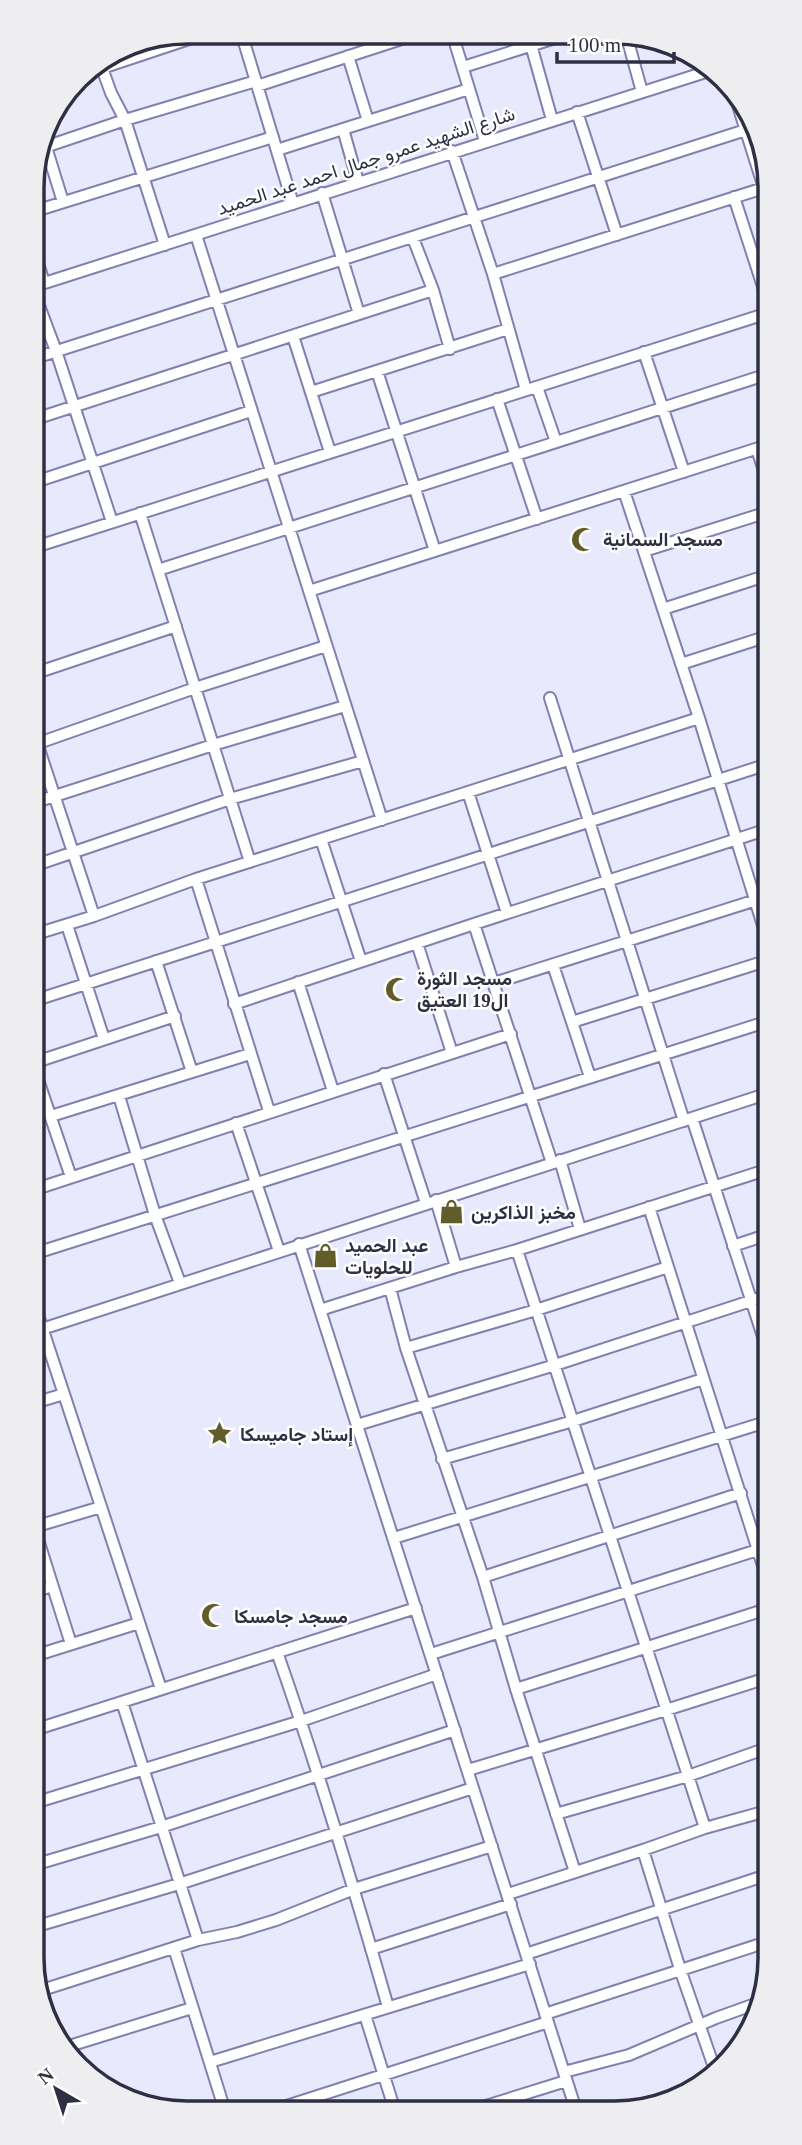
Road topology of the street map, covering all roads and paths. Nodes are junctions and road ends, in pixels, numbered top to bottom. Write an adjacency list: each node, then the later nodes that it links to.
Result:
1 (173, 44): 9 (street)
2 (245, 44): 14 (street)
3 (386, 44): 8 (street)
4 (455, 44): 11 (street)
5 (538, 44): 7 (street)
6 (629, 44): 16 (street)
7 (532, 46): 11 (street); 19 (street)
8 (348, 56): 14 (street); 20 (street)
9 (121, 62): 10 (street)
10 (112, 65)
11 (463, 68): 15 (street)
12 (103, 71): 18 (street)
13 (702, 73): 16 (street, شارع الشهيد عمرو جمال احمد عبد الحميد)
14 (256, 83): 18 (street); 23 (street)
15 (469, 89): 20 (street); 24 (street)
16 (642, 92): 17 (street, شارع الشهيد عمرو جمال احمد عبد الحميد)
17 (578, 112): 19 (street, شارع الشهيد عمرو جمال احمد عبد الحميد); 29 (street)
18 (125, 120): 25 (street); 30 (street)
19 (551, 120): 24 (street, شارع الشهيد عمرو جمال احمد عبد الحميد)
20 (368, 121): 21 (street)
21 (343, 129): 26 (street); 31 (street)
22 (747, 130): 29 (street)
23 (273, 137): 26 (street); 30 (street)
24 (485, 141): 27 (street, شارع الشهيد عمرو جمال احمد عبد الحميد)
25 (51, 145)
26 (277, 150): 36 (street)
27 (452, 151): 31 (street, شارع الشهيد عمرو جمال احمد عبد الحميد); 38 (street)
28 (47, 159): 35 (street)
29 (599, 177): 38 (street); 39 (street)
30 (144, 178): 35 (street); 42 (street)
31 (358, 182): 33 (street, شارع الشهيد عمرو جمال احمد عبد الحميد)
32 (758, 190): 34 (street)
33 (322, 193): 36 (street, شارع الشهيد عمرو جمال احمد عبد الحميد); 45 (street)
34 (734, 197): 39 (street); 44 (street)
35 (62, 202): 37 (street)
36 (293, 204): 40 (street, شارع الشهيد عمرو جمال احمد عبد الحميد)
37 (44, 208)
38 (474, 217): 41 (street); 47 (street)
39 (617, 234): 47 (street)
40 (196, 235): 42 (street, شارع الشهيد عمرو جمال احمد عبد الحميد); 50 (street)
41 (413, 238): 45 (street); 49 (street)
42 (165, 245): 48 (street, شارع الشهيد عمرو جمال احمد عبد الحميد)
43 (758, 254): 44 (street)
44 (753, 256): 46 (street)
45 (344, 259): 50 (street); 51 (street)
46 (758, 271)
47 (493, 274): 54 (street)
48 (44, 283)
49 (433, 290): 51 (street); 56 (street)
50 (216, 300): 57 (street); 60 (street)
51 (359, 314): 55 (street)
52 (758, 316): 58 (street)
53 (44, 319): 57 (street)
54 (508, 329): 56 (street); 63 (street)
55 (293, 336): 60 (street); 64 (street)
56 (450, 349): 61 (street)
57 (56, 351): 59 (street); 66 (street)
58 (644, 352): 63 (street); 67 (street)
59 (44, 355)
60 (233, 355): 66 (street); 68 (street)
61 (377, 371): 64 (street); 70 (street)
62 (758, 377): 67 (street)
63 (531, 388): 65 (street); 71 (street)
64 (311, 392): 73 (street)
65 (497, 399): 70 (street); 74 (street)
66 (74, 407): 69 (street); 75 (street)
67 (662, 408): 71 (street); 77 (street)
68 (251, 411): 75 (street); 76 (street)
69 (44, 416)
70 (396, 430): 73 (street); 79 (street)
71 (556, 442): 74 (street)
72 (758, 448): 77 (street)
73 (330, 452): 76 (street)
74 (515, 456): 79 (street); 83 (street)
75 (92, 463): 78 (street); 84 (street)
76 (270, 471): 81 (street); 85 (street)
77 (684, 472): 80 (street)
78 (44, 479)
79 (415, 489): 85 (street); 87 (street)
80 (624, 491): 83 (street); 88 (street)
81 (140, 513): 84 (street); 89 (street)
82 (758, 515): 88 (street)
83 (537, 519): 87 (street)
84 (111, 522): 86 (street)
85 (289, 528): 89 (street); 91 (street)
86 (44, 544)
87 (435, 551): 91 (street)
88 (644, 551): 92 (street)
89 (158, 570): 93 (street)
90 (758, 578): 92 (street)
91 (309, 591): 95 (street)
92 (663, 609): 96 (street)
93 (176, 626): 97 (street); 98 (street)
94 (758, 639): 96 (street)
95 (326, 646): 98 (street); 100 (street)
96 (681, 664): 101 (street)
97 (44, 670)
98 (195, 688): 102 (street); 103 (street)
99 (550, 698): 104 (street)
100 (345, 706): 103 (street); 105 (street)
101 (699, 718): 104 (street); 108 (street)
102 (44, 741)
103 (213, 745): 110 (street); 112 (street)
104 (569, 760): 109 (street); 114 (street)
105 (363, 761): 112 (street); 113 (street)
106 (758, 767): 108 (street)
107 (44, 769): 110 (street)
108 (718, 780): 114 (street); 117 (street)
109 (468, 792): 113 (street); 119 (street)
110 (54, 796): 111 (street); 118 (street)
111 (44, 799)
112 (230, 799): 118 (street); 120 (street)
113 (382, 820): 116 (street)
114 (589, 822): 119 (street); 123 (street)
115 (758, 832): 117 (street)
116 (321, 839): 120 (street); 126 (street)
117 (736, 839): 123 (street); 125 (street)
118 (73, 854): 121 (street); 129 (street)
119 (488, 854): 126 (street); 128 (street)
120 (250, 862): 122 (street)
121 (44, 863)
122 (196, 879): 129 (street); 134 (street)
123 (607, 880): 128 (street); 133 (street)
124 (758, 899): 125 (street)
125 (755, 900): 127 (street); 133 (street)
126 (341, 901): 134 (street); 137 (street)
127 (758, 909)
128 (507, 913): 130 (street)
129 (94, 916): 131 (street)
130 (474, 923): 135 (street); 142 (street)
131 (67, 925): 132 (street); 141 (street)
132 (44, 932)
133 (627, 941): 139 (street); 144 (street)
134 (215, 942): 136 (street); 145 (street)
135 (417, 943): 137 (street); 151 (street)
136 (156, 961): 141 (street); 146 (street)
137 (361, 961): 140 (street)
138 (758, 964): 144 (street)
139 (553, 965): 142 (street); 147 (street)
140 (298, 982): 145 (street); 158 (street)
141 (86, 983): 143 (street); 150 (street)
142 (494, 984): 149 (street)
143 (44, 997)
144 (646, 1001): 147 (street); 153 (street)
145 (234, 1004): 152 (street)
146 (175, 1016): 150 (street); 155 (street)
147 (572, 1023): 157 (street)
148 (758, 1024): 153 (street)
149 (511, 1034): 151 (street); 159 (street)
150 (104, 1040): 154 (street)
151 (452, 1053): 156 (street)
152 (250, 1054): 155 (street); 163 (street)
153 (662, 1054): 157 (street); 165 (street)
154 (44, 1060)
155 (192, 1072): 161 (street)
156 (384, 1074): 158 (street); 167 (street)
157 (590, 1077): 159 (street)
158 (333, 1091): 163 (street)
159 (530, 1095): 167 (street); 169 (street)
160 (44, 1096): 164 (street)
161 (119, 1096): 164 (street); 168 (street)
162 (758, 1097): 165 (street)
163 (269, 1111): 166 (street)
164 (51, 1116): 171 (street)
165 (688, 1119): 169 (street); 173 (street)
166 (236, 1123): 168 (street); 172 (street)
167 (404, 1136): 172 (street); 175 (street)
168 (138, 1156): 171 (street); 177 (street)
169 (556, 1162): 175 (street); 178 (street)
170 (758, 1172): 173 (street)
171 (71, 1177): 174 (street)
172 (256, 1184): 177 (street); 184 (street)
173 (714, 1185): 176 (street); 181 (street)
174 (44, 1186)
175 (431, 1202): 180 (street); 186 (street)
176 (649, 1208): 178 (street); 185 (street)
177 (155, 1215): 182 (street); 187 (street)
178 (580, 1229): 183 (street)
179 (758, 1238): 181 (street)
180 (299, 1244): 184 (street); 191 (street)
181 (733, 1246): 190 (street)
182 (44, 1250)
183 (517, 1250): 186 (street); 192 (street)
184 (279, 1251): 187 (street)
185 (668, 1266): 192 (street); 194 (street)
186 (456, 1267): 188 (street)
187 (180, 1283): 195 (street)
188 (390, 1288): 191 (street); 197 (street)
189 (758, 1299): 190 (street)
190 (752, 1301): 193 (street); 194 (street)
191 (320, 1310): 204 (street)
192 (536, 1310): 197 (street); 198 (street)
193 (758, 1320)
194 (684, 1322): 198 (street); 199 (street)
195 (44, 1328)
196 (44, 1335): 200 (street)
197 (406, 1348): 202 (street)
198 (555, 1366): 202 (street); 203 (street)
199 (703, 1379): 203 (street); 206 (street)
200 (64, 1394): 201 (street); 210 (street)
201 (44, 1400)
202 (424, 1405): 204 (street); 207 (street)
203 (572, 1421): 207 (street); 208 (street)
204 (357, 1425): 215 (street)
205 (758, 1425): 206 (street)
206 (722, 1436): 208 (street); 209 (street)
207 (442, 1459): 211 (street)
208 (591, 1478): 211 (street); 214 (street)
209 (741, 1493): 213 (street); 214 (street)
210 (100, 1507): 212 (street); 224 (street)
211 (461, 1517): 215 (street); 218 (street)
212 (44, 1524)
213 (758, 1534)
214 (609, 1535): 218 (street); 221 (street)
215 (394, 1538): 222 (street)
216 (758, 1550): 221 (street)
217 (44, 1560): 219 (street)
218 (482, 1577): 225 (street)
219 (52, 1586): 220 (street); 226 (street)
220 (44, 1589)
221 (627, 1592): 225 (street); 227 (street)
222 (416, 1608): 228 (street); 230 (street)
223 (758, 1612): 227 (street)
224 (139, 1623): 226 (street); 233 (street)
225 (499, 1632): 230 (street); 234 (street)
226 (71, 1644): 229 (street)
227 (645, 1648): 234 (street); 236 (street)
228 (277, 1652): 233 (street); 237 (street)
229 (44, 1653)
230 (431, 1654): 231 (street)
231 (438, 1674): 237 (street); 239 (street)
232 (758, 1681): 236 (street)
233 (161, 1689): 235 (street)
234 (516, 1689): 240 (street)
235 (122, 1702): 238 (street); 242 (street)
236 (666, 1710): 240 (street); 245 (street)
237 (301, 1721): 242 (street); 244 (street)
238 (44, 1727)
239 (455, 1730): 243 (street); 244 (street)
240 (535, 1750): 243 (street); 248 (street)
241 (758, 1751): 245 (street)
242 (144, 1770): 247 (street); 250 (street)
243 (468, 1770): 246 (street)
244 (317, 1774): 250 (street); 252 (street)
245 (688, 1776): 248 (street); 251 (street)
246 (474, 1787): 252 (street); 253 (street)
247 (44, 1800)
248 (556, 1814): 256 (street)
249 (758, 1816): 251 (street)
250 (161, 1827): 255 (street); 258 (street)
251 (705, 1828): 254 (street)
252 (336, 1832): 258 (street); 259 (street)
253 (492, 1846): 259 (street); 260 (street)
254 (643, 1850): 256 (street); 261 (street)
255 (44, 1862)
256 (575, 1872): 260 (street)
257 (758, 1878): 261 (street)
258 (179, 1884): 262 (street); 263 (street)
259 (354, 1889): 263 (street); 266 (street)
260 (509, 1899): 266 (street); 267 (street)
261 (662, 1908): 267 (street); 268 (street)
262 (44, 1924)
263 (198, 1940): 265 (street)
264 (758, 1945): 268 (street)
265 (174, 1948): 269 (street); 272 (street)
266 (371, 1949): 271 (street)
267 (528, 1959): 271 (street); 274 (street)
268 (680, 1969): 274 (street); 275 (street)
269 (47, 1988)
270 (749, 2006): 275 (street)
271 (388, 2007): 273 (street)
272 (192, 2008): 276 (street); 277 (street)
273 (365, 2015): 277 (street); 279 (street)
274 (546, 2018): 279 (street); 280 (street)
275 (699, 2025): 278 (street); 280 (street)
276 (73, 2045)
277 (209, 2062): 281 (street)
278 (712, 2062)
279 (383, 2075): 282 (street); 283 (street)
280 (565, 2077): 284 (street); 285 (street)
281 (222, 2101)
282 (300, 2101)
283 (392, 2101)
284 (498, 2101)
285 (573, 2101)

